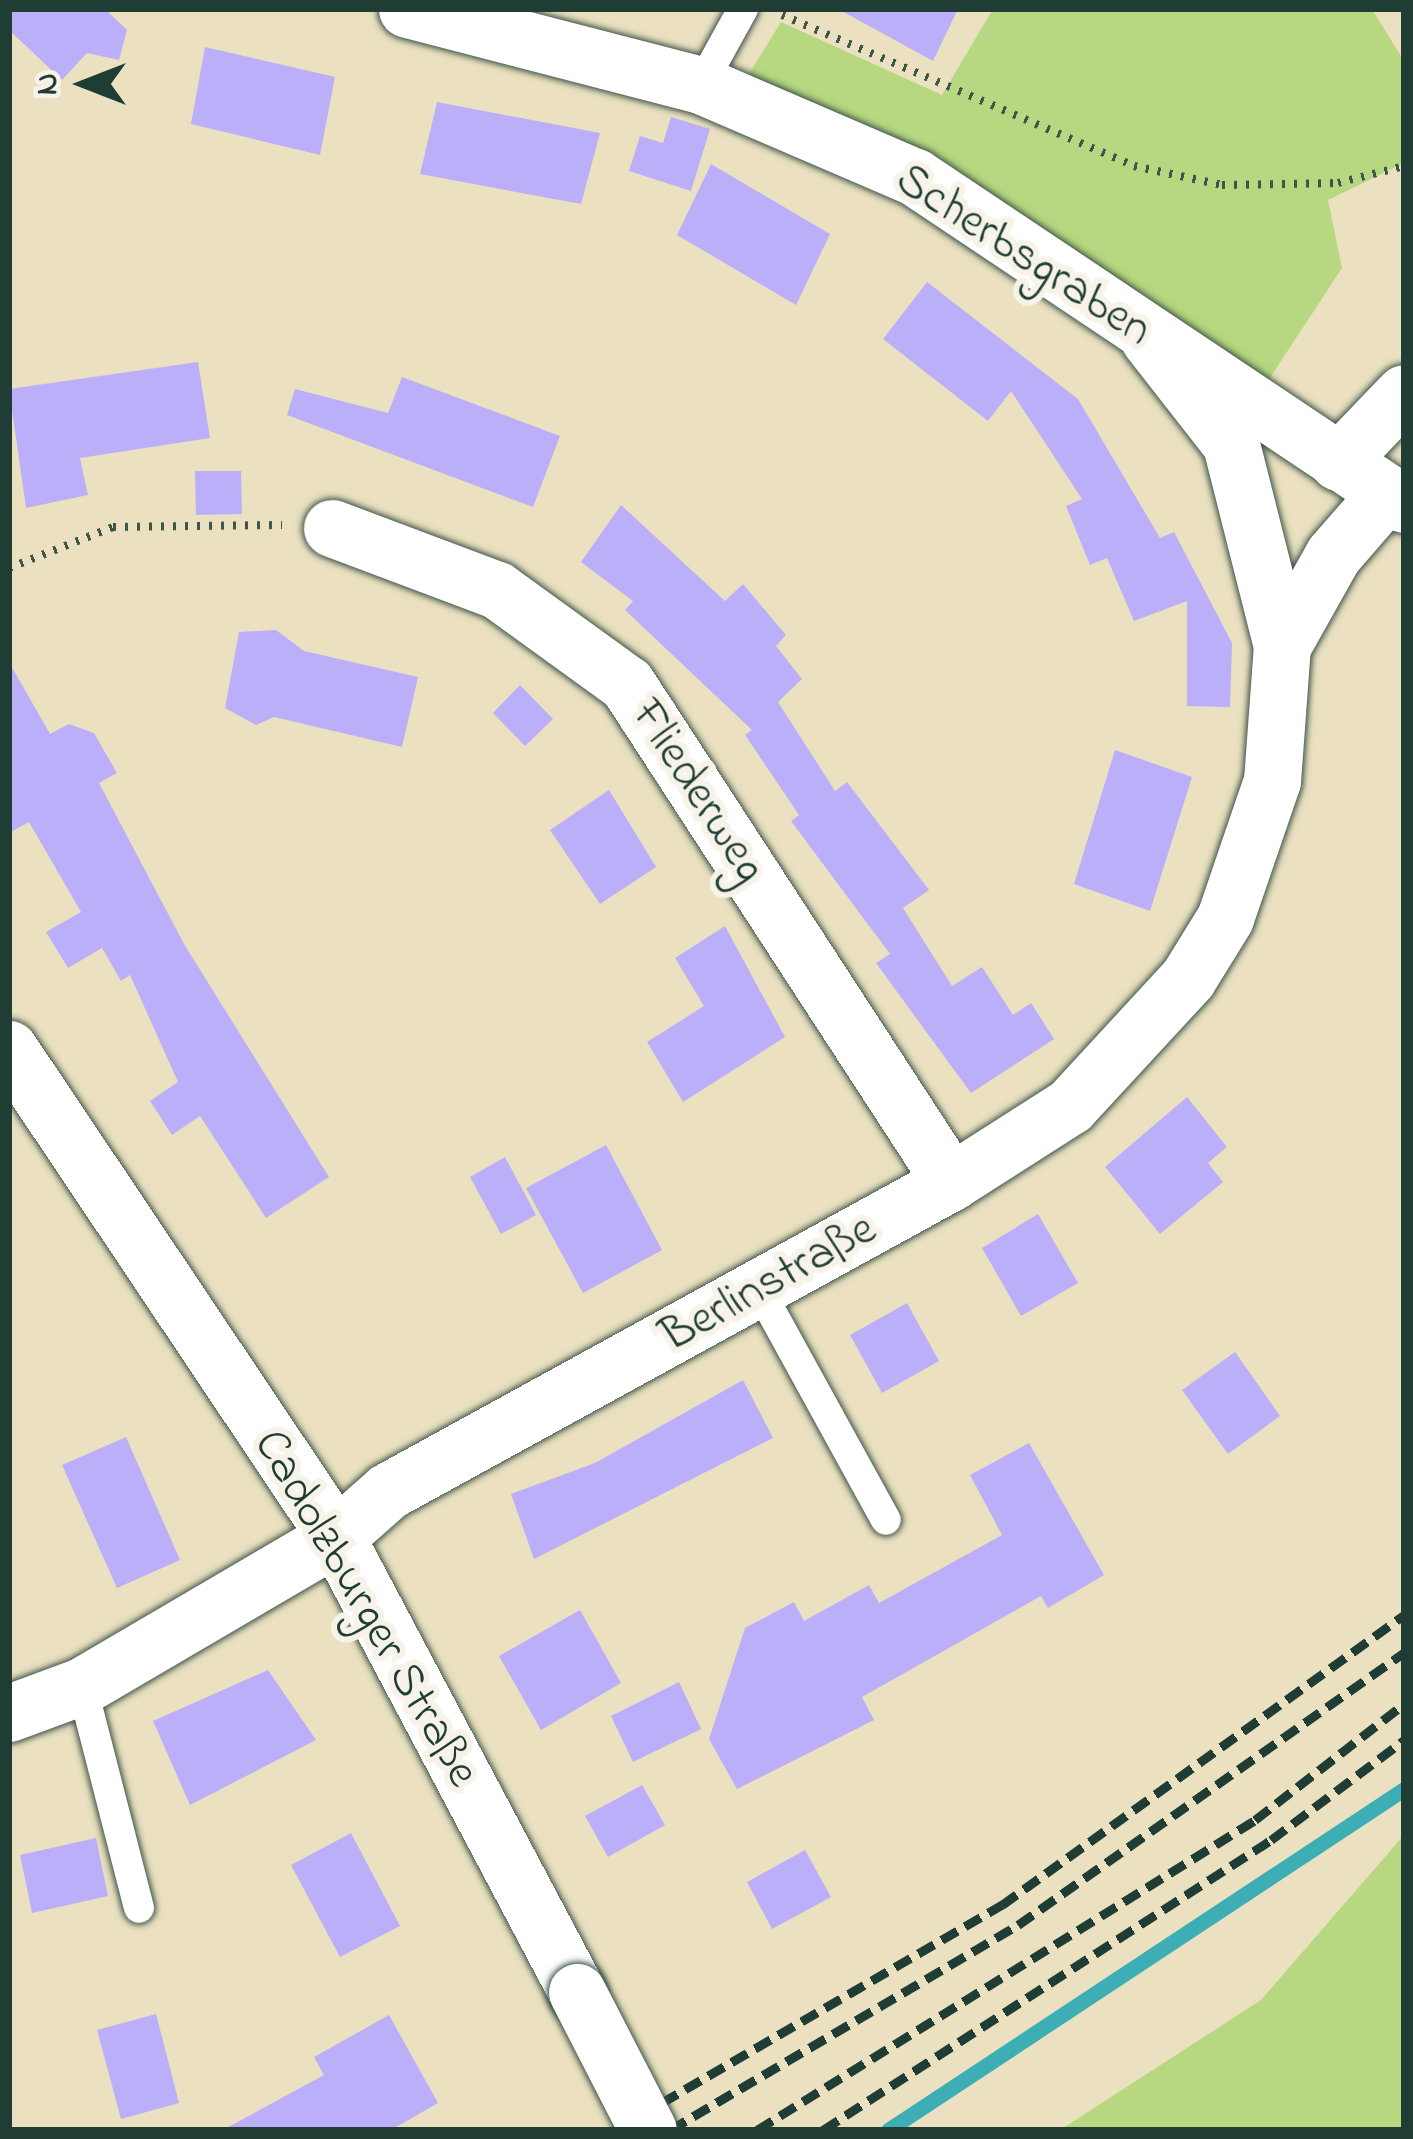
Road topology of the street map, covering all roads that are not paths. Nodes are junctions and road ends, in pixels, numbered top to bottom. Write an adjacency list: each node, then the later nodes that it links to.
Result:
1 (407, 9): 3 (street, Scherbsgraben)
2 (743, 9): 3 (lane)
3 (700, 85): 4 (street, Scherbsgraben)
4 (1149, 339): 6 (street, Scherbsgraben); 9 (street, Berlinstraße)
5 (1404, 393): 6 (street)
6 (1338, 462): 7 (street, Scherbsgraben)
7 (1395, 499): 9 (street, Berlinstraße)
8 (332, 528): 11 (street, Fliederweg)
9 (1282, 646): 11 (street, Berlinstraße)
10 (9, 1048): 14 (street, Cadolzburger Straße)
11 (951, 1182): 12 (street, Berlinstraße)
12 (760, 1291): 13 (lane); 14 (street, Berlinstraße)
13 (886, 1520)
14 (336, 1538): 15 (street, Berlinstraße); 18 (street, Cadolzburger Straße, bridge)
15 (82, 1686): 16 (street, Berlinstraße); 17 (lane)
16 (9, 1713)
17 (139, 1908)
18 (648, 2130)

